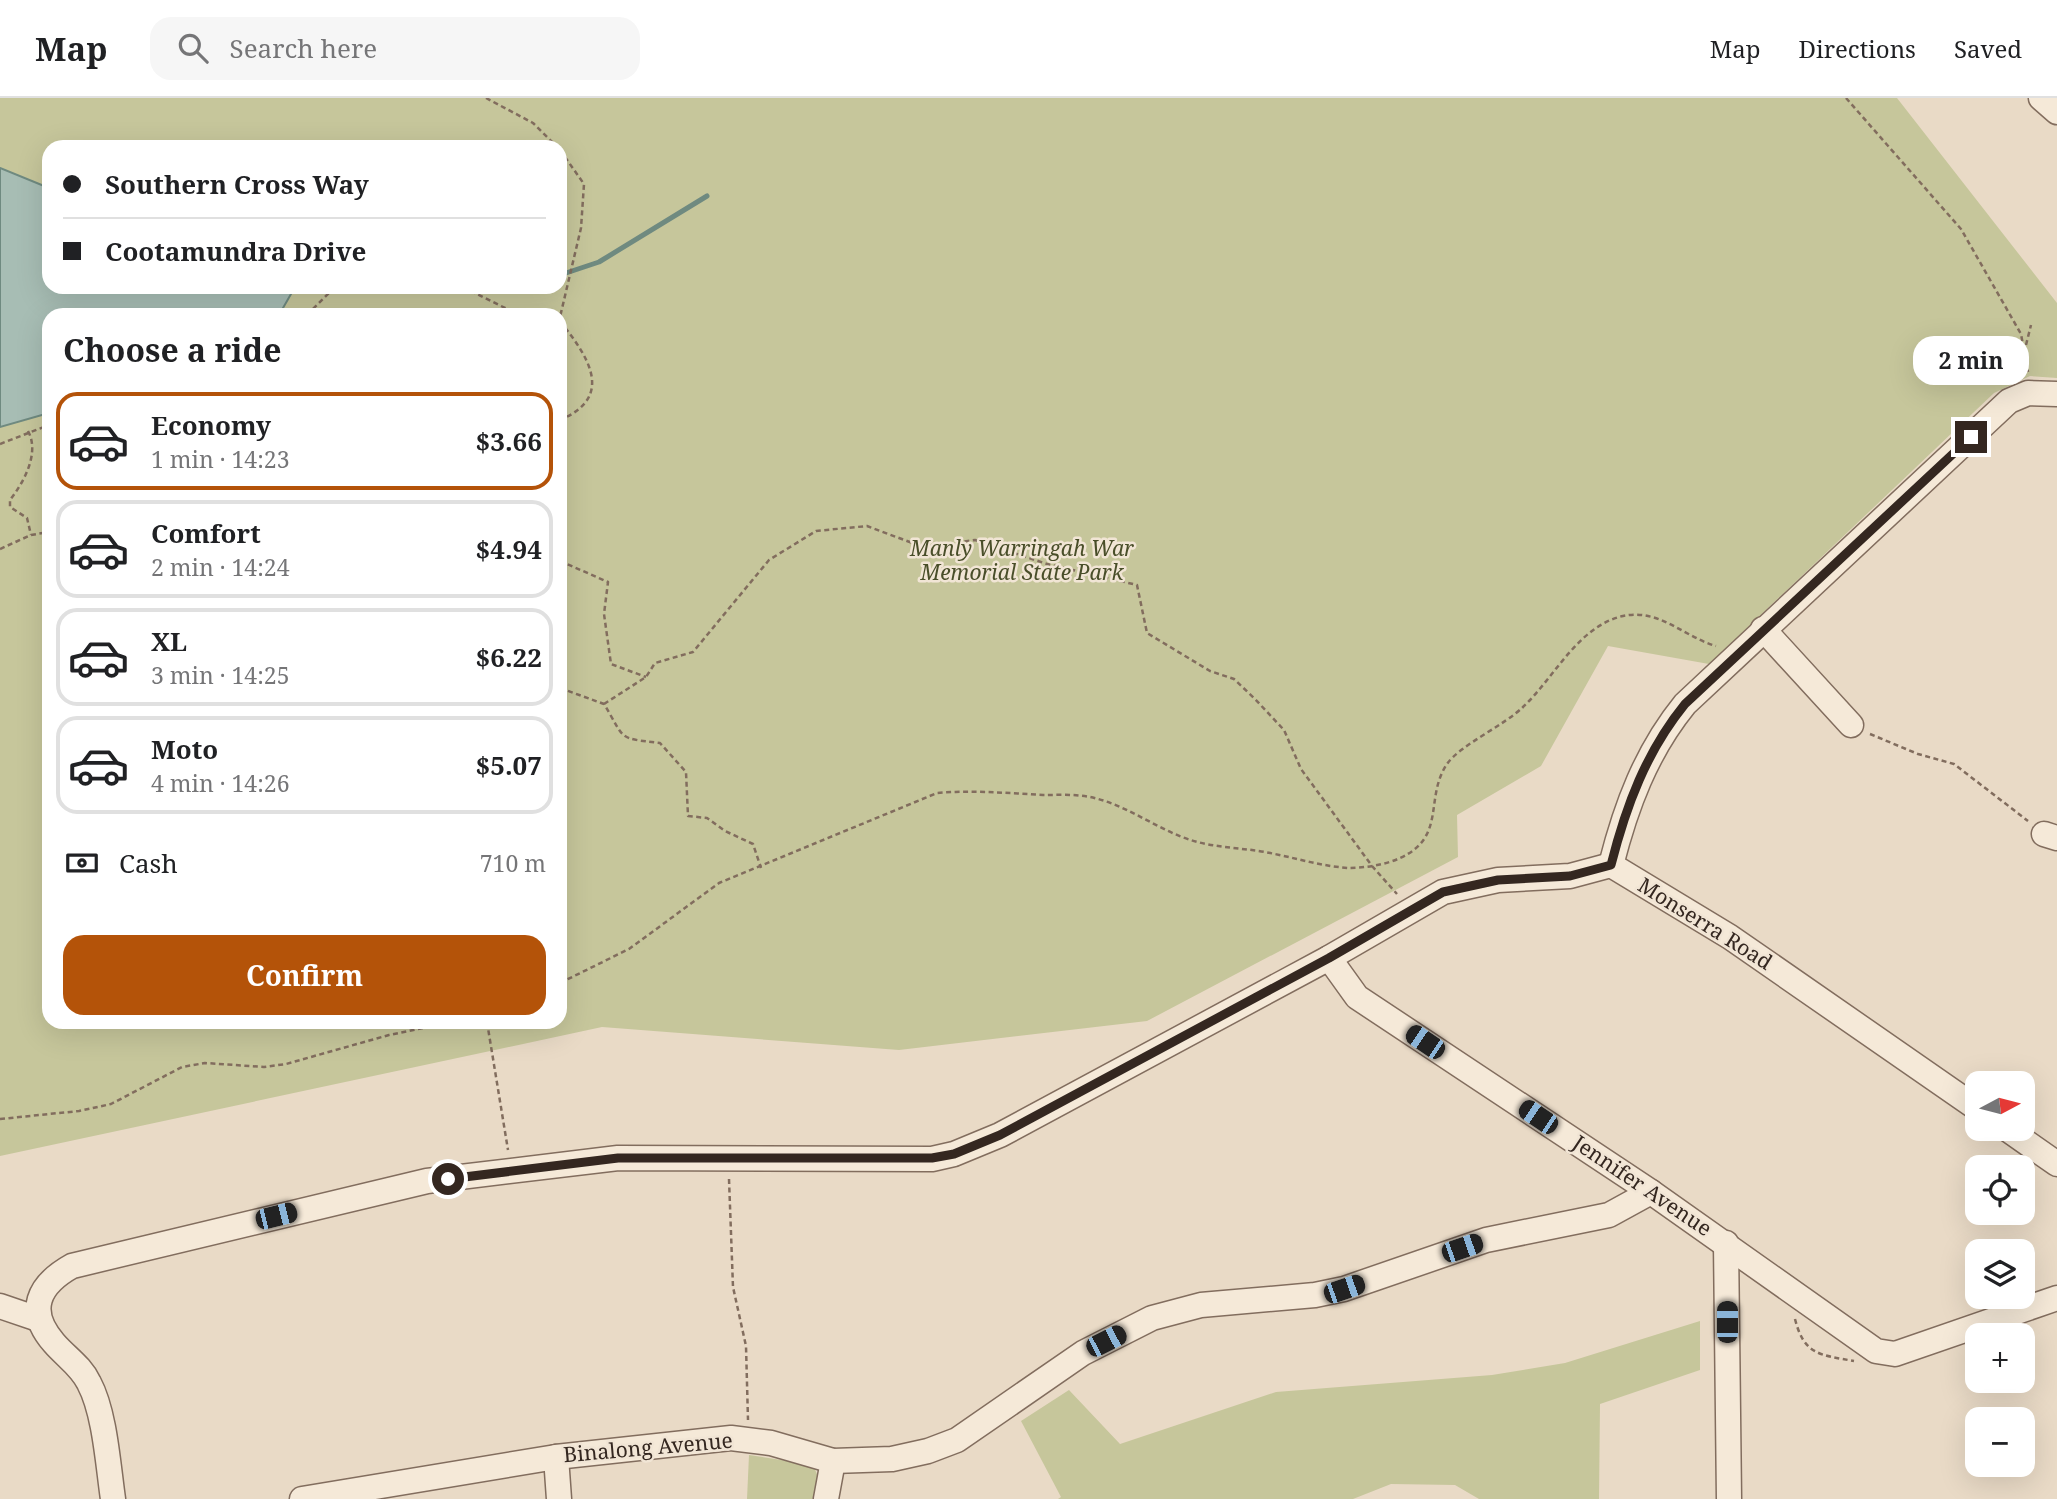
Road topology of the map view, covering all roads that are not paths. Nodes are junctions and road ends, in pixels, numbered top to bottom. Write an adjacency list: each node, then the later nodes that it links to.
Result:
1 (2040, 98): 2 (street)
2 (2057, 113)
3 (2057, 394): 4 (street)
4 (1763, 629): 5 (street); 6 (street)
5 (1851, 726)
6 (1611, 865): 7 (street); 8 (street, Monserra Road)
7 (1329, 958): 11 (street, Jennifer Avenue); 15 (street)
8 (1965, 1099)
9 (2024, 1141): 10 (street)
10 (2057, 1164)
11 (1651, 1192): 12 (street, Jennifer Avenue); 17 (street, Binalong Avenue)
12 (1726, 1243): 13 (street, Jennifer Avenue); 22 (street)
13 (2057, 1298)
14 (0, 1306): 15 (street)
15 (38, 1318): 18 (street)
16 (555, 1457): 17 (street, Binalong Avenue); 19 (street, Binalong Avenue); 20 (street)
17 (833, 1461): 21 (street)
18 (113, 1499)
19 (302, 1499)
20 (559, 1499)
21 (825, 1499)
22 (1729, 1499)

